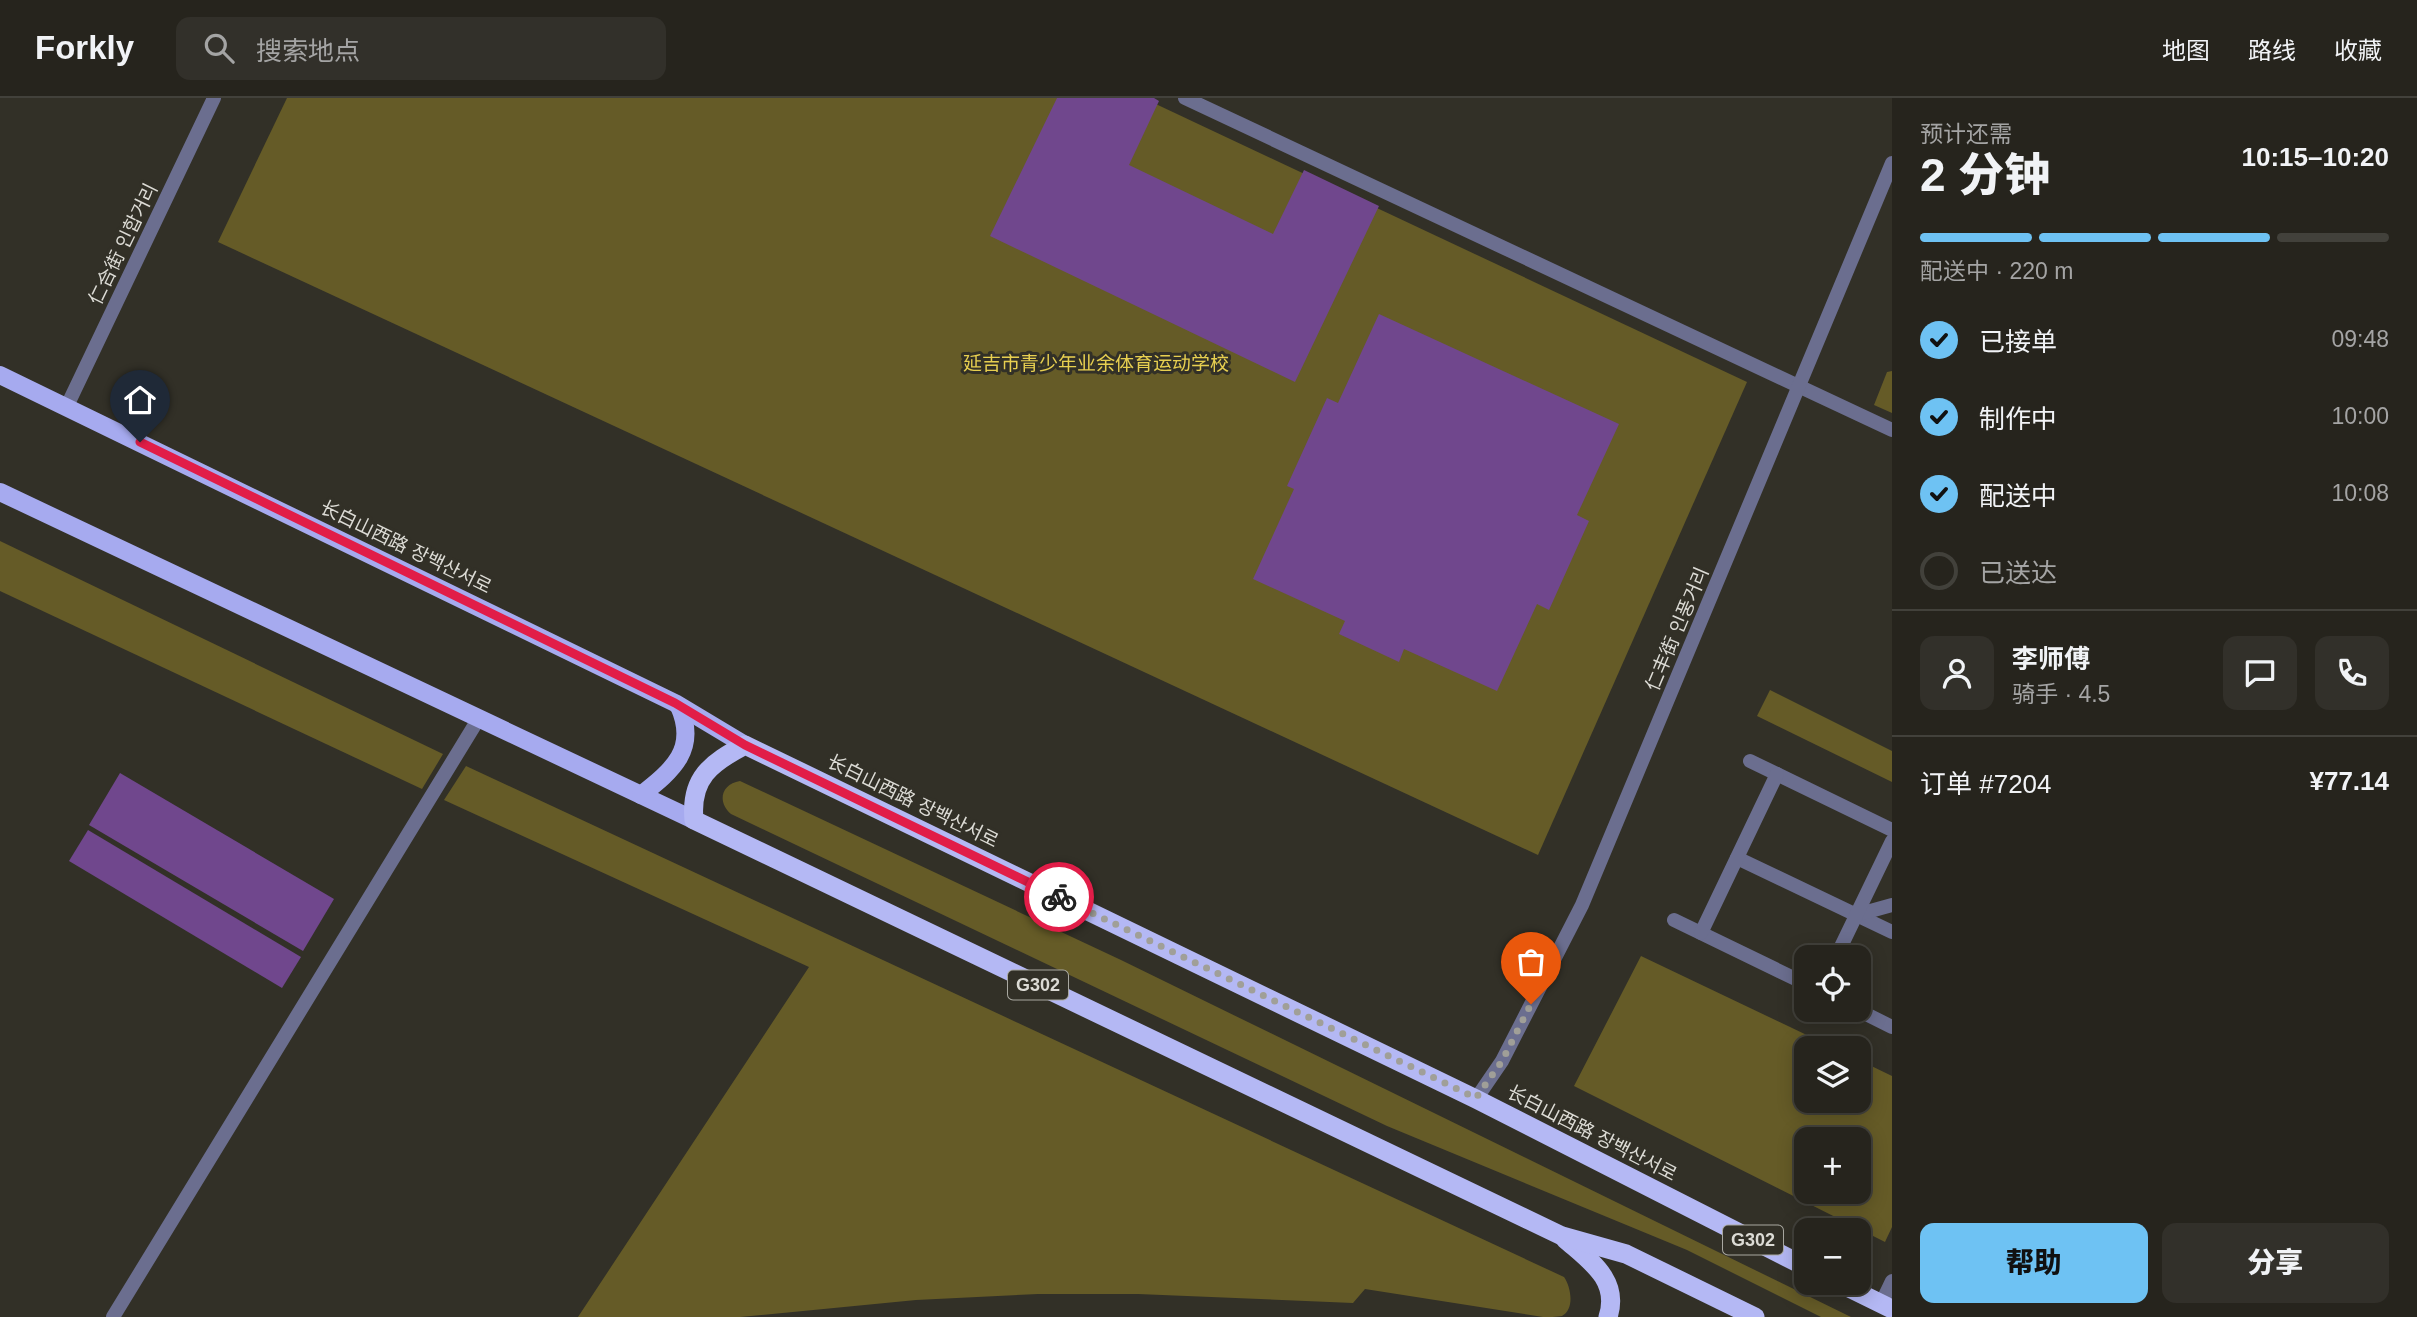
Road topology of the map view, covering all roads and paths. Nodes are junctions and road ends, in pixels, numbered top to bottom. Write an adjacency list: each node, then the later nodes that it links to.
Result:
1 (214, 98): 6 (street, 仁合街 인합거리)
2 (1185, 98): 5 (street)
3 (1892, 163): 5 (street, 仁丰街 인풍거리)
4 (0, 375): 6 (main road, 长白山西路 장백산서로)
5 (1800, 386): 7 (street); 28 (street, 仁丰街 인풍거리)
6 (67, 406): 9 (main road, 长白山西路 장백산서로)
7 (1892, 430)
8 (0, 492): 10 (main road)
9 (679, 706): 11 (main road, 长白山西路 장백산서로); 14 (main road)
10 (479, 718): 14 (main road); 34 (street)
11 (745, 745): 15 (highway); 28 (highway, 长白山西路 장백산서로 / G302)
12 (1750, 761): 13 (street)
13 (1777, 775): 16 (street); 18 (street)
14 (641, 795): 15 (main road)
15 (694, 820): 29 (highway, G302)
16 (1892, 830)
17 (1892, 841): 20 (street)
18 (1737, 858): 20 (street); 23 (street)
19 (1892, 905): 20 (street)
20 (1856, 915): 22 (street); 24 (street)
21 (1674, 920): 23 (street)
22 (1892, 932)
23 (1701, 933): 25 (street)
24 (1842, 945)
25 (1794, 978)
26 (1871, 1016): 27 (street)
27 (1892, 1027)
28 (1476, 1098): 30 (highway, 长白山西路 장백산서로 / G302)
29 (1562, 1236): 35 (highway, G302); 36 (highway)
30 (1794, 1260)
31 (1892, 1281): 33 (street)
32 (1864, 1295): 33 (highway)
33 (1886, 1306)
34 (113, 1317)
35 (1608, 1317)
36 (1755, 1317)

